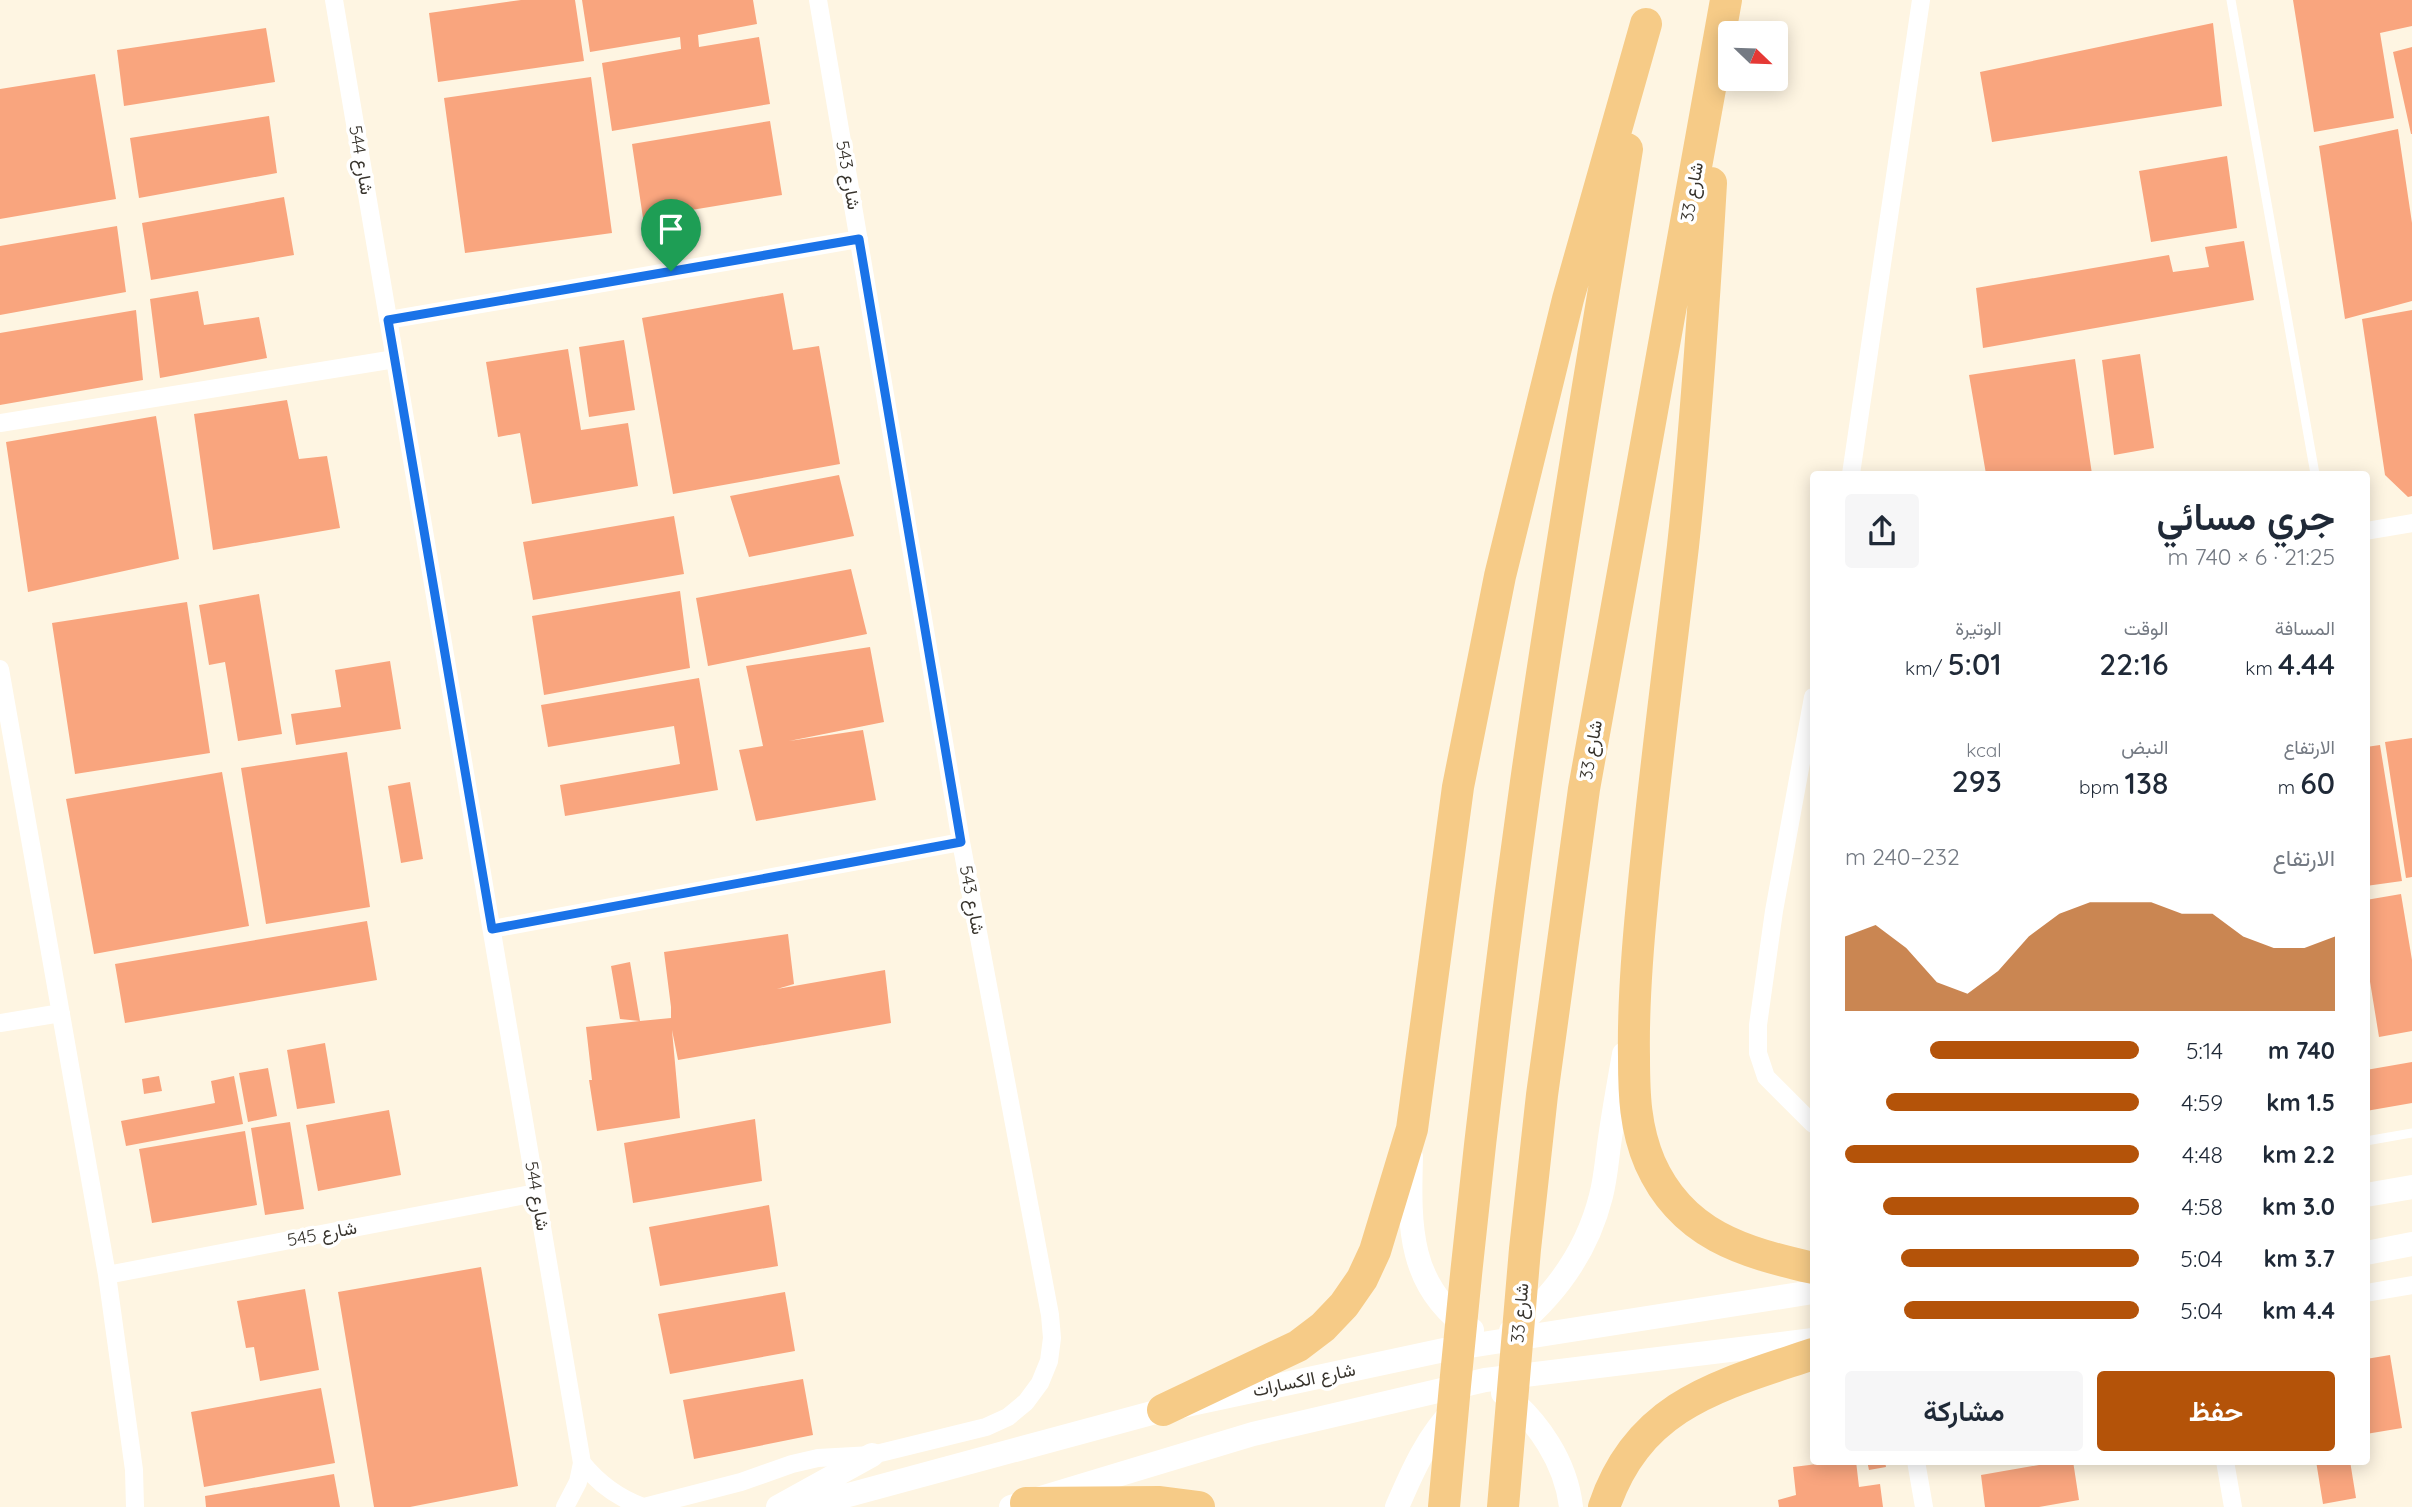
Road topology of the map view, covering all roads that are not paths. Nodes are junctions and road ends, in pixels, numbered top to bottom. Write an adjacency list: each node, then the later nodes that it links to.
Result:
1 (334, 0): 11 (street, شارع 544)
2 (818, 0): 10 (street, شارع 543)
3 (1726, 0): 7 (highway, شارع 33)
4 (1921, 0): 14 (street)
5 (2231, 0): 15 (lane)
6 (1648, 12): 26 (highway); 59 (highway)
7 (1723, 21)
8 (1718, 49): 60 (highway, شارع 33)
9 (1718, 59): 22 (highway)
10 (859, 239): 11 (street); 20 (street, شارع 543)
11 (388, 320): 12 (street, شارع 544)
12 (395, 359): 13 (street); 21 (street, شارع 544)
13 (0, 423)
14 (1851, 471)
15 (2314, 471)
16 (2412, 523): 17 (street)
17 (2370, 530)
18 (0, 669): 23 (street)
19 (1810, 713): 25 (street)
20 (961, 842): 21 (street); 46 (street, شارع 543)
21 (492, 929): 30 (street, شارع 544)
22 (1633, 1001): 34 (highway); 41 (street)
23 (61, 1013): 24 (street); 35 (street)
24 (0, 1023)
25 (1810, 1121)
26 (1412, 1129): 41 (street); 45 (highway)
27 (2412, 1133): 28 (lane)
28 (2370, 1140)
29 (2412, 1187): 31 (street)
30 (536, 1194): 35 (street, شارع 545); 47 (street, شارع 544)
31 (2370, 1194)
32 (2412, 1244): 33 (street)
33 (2370, 1251)
34 (1810, 1267)
35 (107, 1275): 52 (street)
36 (2410, 1287): 38 (street)
37 (1810, 1292): 41 (street, شارع الكسارات)
38 (2370, 1292)
39 (1810, 1340): 44 (street)
40 (1444, 1350): 41 (street, شارع الكسارات); 43 (street); 45 (street, شارع الكسارات)
41 (1502, 1350): 43 (street); 44 (street)
42 (1810, 1355): 62 (highway)
43 (1476, 1374): 44 (street); 50 (street); 58 (street); 61 (street)
44 (1536, 1375)
45 (1163, 1410): 56 (street, شارع الكسارات)
46 (872, 1455): 54 (street); 55 (street)
47 (582, 1463): 53 (street, شارع 544); 54 (street)
48 (1917, 1465): 63 (street)
49 (2226, 1465): 64 (street)
50 (1019, 1505): 51 (highway)
51 (1160, 1505): 57 (highway)
52 (135, 1507)
53 (565, 1507)
54 (644, 1507)
55 (778, 1507)
56 (804, 1507)
57 (1199, 1507)
58 (1397, 1507)
59 (1444, 1507)
60 (1503, 1507)
61 (1572, 1507)
62 (1604, 1507)
63 (1924, 1507)
64 (2233, 1507)

